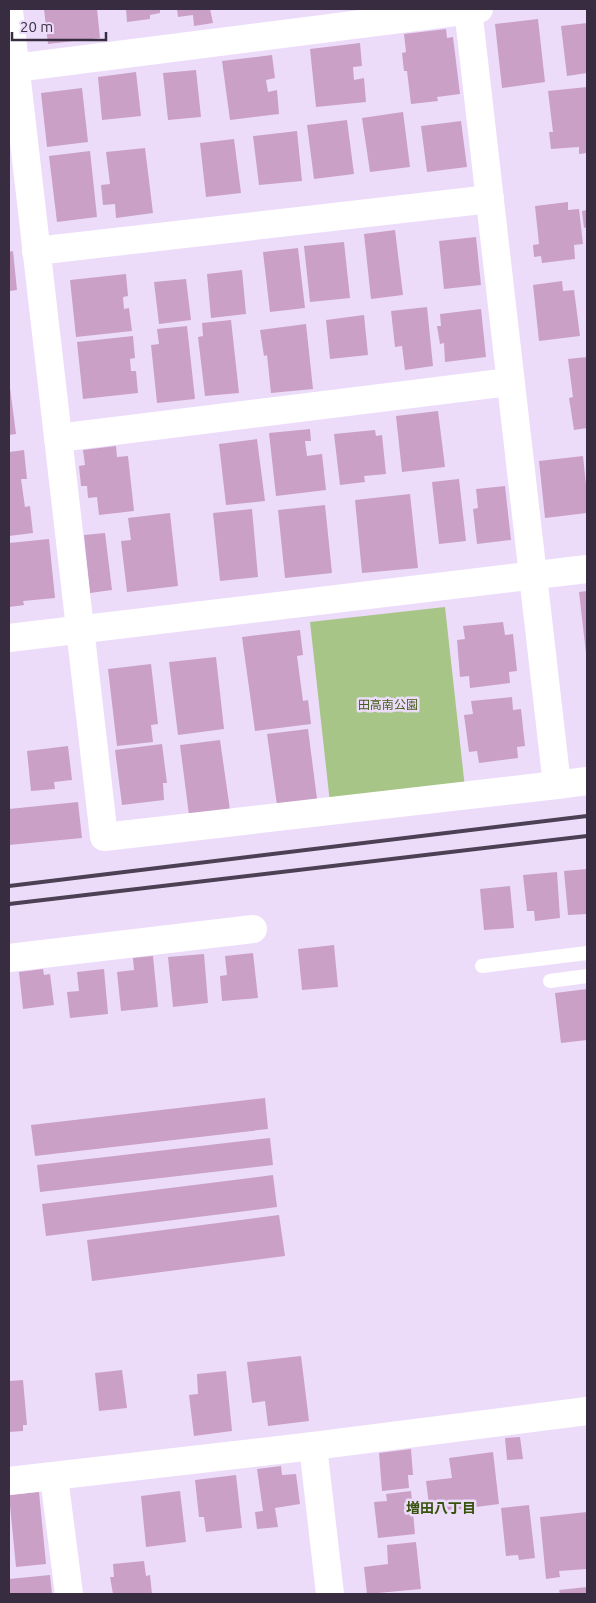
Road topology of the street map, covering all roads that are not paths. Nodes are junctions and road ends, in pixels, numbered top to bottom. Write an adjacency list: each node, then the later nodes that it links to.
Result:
1 (472, 9): 3 (street); 4 (street)
2 (9, 12): 3 (street)
3 (15, 68): 5 (street)
4 (490, 199): 5 (street); 6 (street)
5 (36, 251): 7 (street)
6 (510, 382): 7 (street); 9 (street)
7 (58, 438): 10 (street)
8 (587, 569): 9 (street)
9 (533, 576): 10 (street); 13 (street)
10 (80, 629): 11 (street); 13 (street)
11 (9, 638)
12 (587, 781): 13 (street)
13 (557, 785)
14 (253, 929): 16 (street)
15 (587, 953): 17 (lane)
16 (9, 958)
17 (482, 966)
18 (587, 976): 19 (lane)
19 (550, 981)
20 (587, 1411): 21 (street)
21 (313, 1446): 22 (street); 25 (street)
22 (54, 1476): 23 (street); 24 (street)
23 (9, 1481)
24 (69, 1594)
25 (330, 1594)

